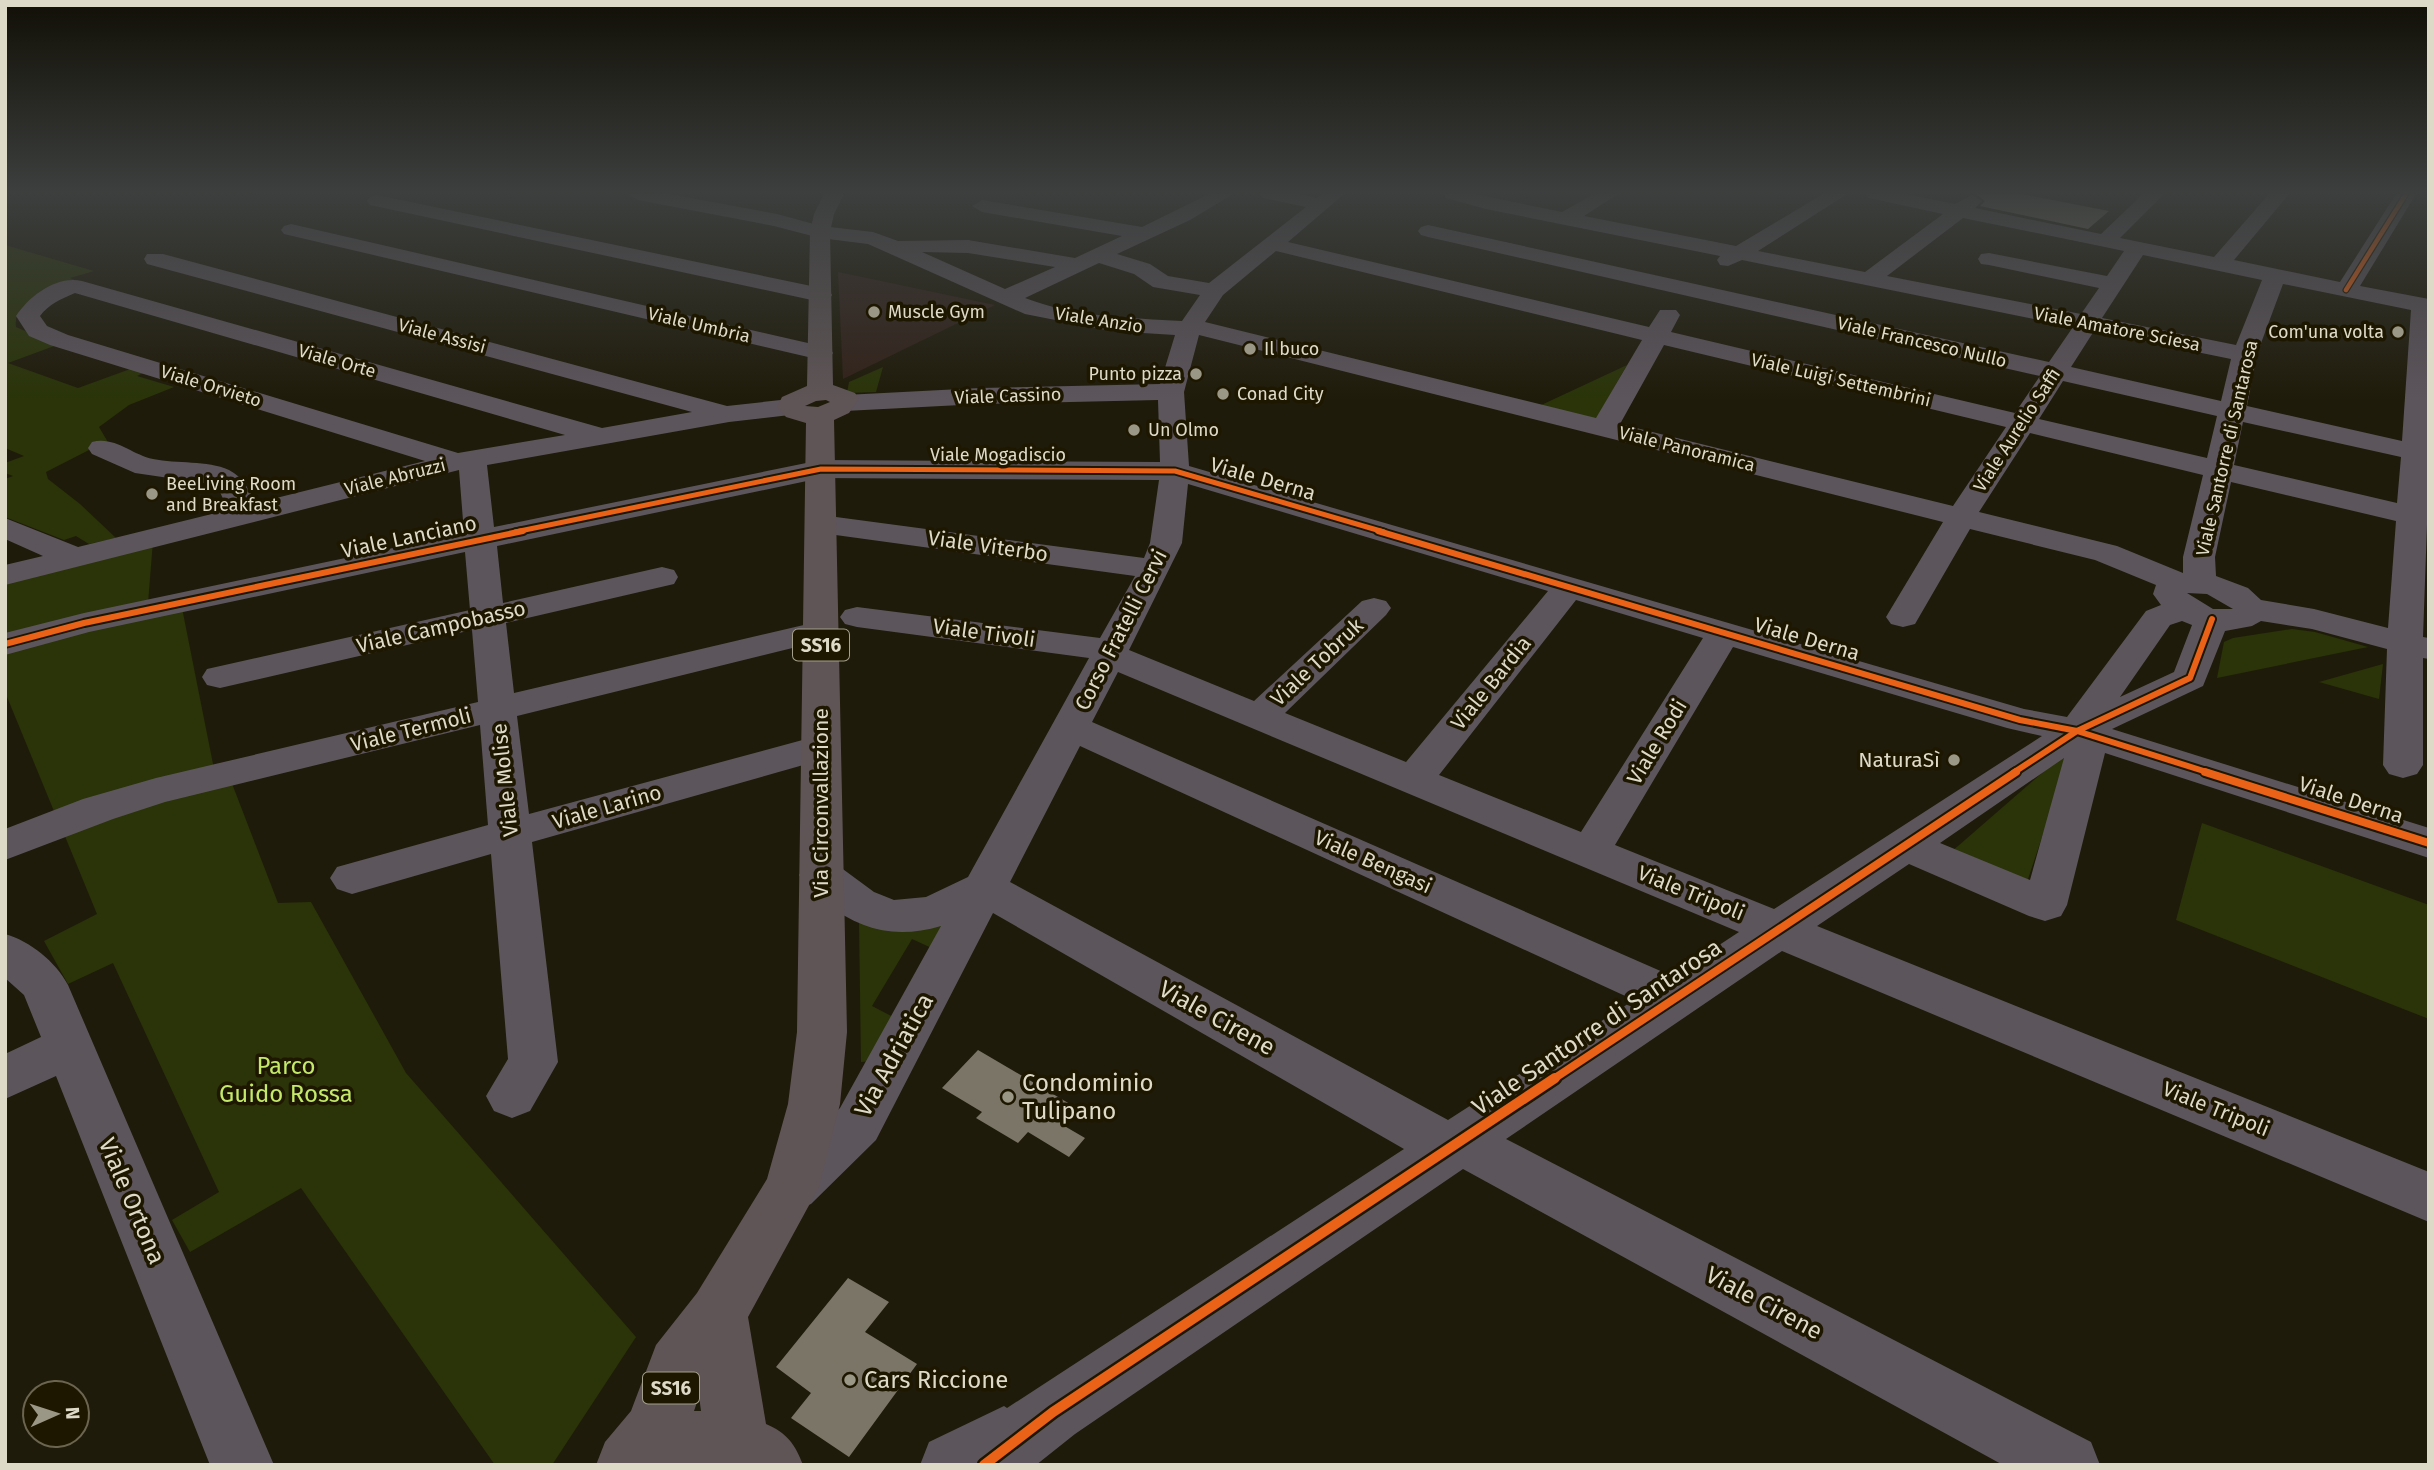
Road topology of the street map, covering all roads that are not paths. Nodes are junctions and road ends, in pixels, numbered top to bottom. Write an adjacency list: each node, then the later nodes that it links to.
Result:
1 (168, 263): 41 (street, Viale Assisi)
2 (431, 263): 34 (street, Viale Umbria)
3 (668, 263): 28 (street)
4 (821, 263): 28 (main road, Via Circonvallazione / SS16)
5 (930, 263): 29 (street, Viale Anzio)
6 (1068, 263): 19 (street)
7 (1079, 263): 19 (street)
8 (1121, 263): 27 (street)
9 (1248, 263): 27 (street, Corso Fratelli Cervi)
10 (1349, 263): 33 (street, Viale Luigi Settembrini)
11 (1568, 263): 25 (street, Viale Francesco Nullo)
12 (1724, 263): 25 (street)
13 (1783, 263): 22 (street, Viale Amatore Sciesa)
14 (1889, 263): 22 (street)
15 (2007, 263): 23 (street)
16 (2127, 263): 23 (street, Viale Aurelio Saffi)
17 (2212, 263): 20 (street)
18 (2363, 263): 26 (street)
19 (1075, 264): 29 (street)
20 (2219, 264): 21 (street)
21 (2275, 275): 26 (street); 35 (street, Viale Santorre di Santarosa)
22 (1868, 279): 31 (street, Viale Amatore Sciesa)
23 (2113, 284): 31 (street, Viale Aurelio Saffi)
24 (74, 286): 44 (street, Viale Orte); 47 (street, Viale Orvieto)
25 (1681, 288): 33 (street); 36 (street, Viale Francesco Nullo)
26 (2346, 290): 30 (street)
27 (1214, 291): 32 (street, Corso Fratelli Cervi)
28 (821, 295): 34 (main road, Via Circonvallazione / SS16)
29 (1005, 298): 32 (street, Viale Anzio)
30 (2426, 306): 38 (street)
31 (2087, 323): 35 (street, Viale Amatore Sciesa); 36 (street, Viale Aurelio Saffi)
32 (1190, 327): 37 (street, Corso Fratelli Cervi); 43 (street, Viale Panoramica)
33 (1657, 336): 42 (street, Viale Luigi Settembrini); 43 (street)
34 (821, 353): 39 (main road, Via Circonvallazione / SS16)
35 (2245, 354): 40 (street, Viale Santorre di Santarosa)
36 (2056, 372): 40 (street, Viale Francesco Nullo); 42 (street, Viale Aurelio Saffi)
37 (1171, 392): 39 (street, Viale Cassino); 50 (street, Corso Fratelli Cervi)
38 (2423, 399): 46 (street)
39 (819, 404): 41 (street, Viale Abruzzi); 48 (main road, Via Circonvallazione / SS16)
40 (2232, 411): 46 (street, Viale Francesco Nullo); 49 (street, Viale Santorre di Santarosa)
41 (729, 414): 44 (street, Viale Abruzzi)
42 (2022, 423): 49 (street, Viale Luigi Settembrini); 53 (street, Viale Aurelio Saffi)
43 (1604, 429): 53 (street, Viale Panoramica)
44 (600, 436): 47 (street, Viale Abruzzi)
45 (102, 448): 51 (street)
46 (2415, 452): 52 (street)
47 (464, 460): 51 (street, Viale Abruzzi); 56 (street, Viale Molise)
48 (821, 470): 50 (street, Viale Mogadiscio); 54 (main road, Via Circonvallazione / SS16); 56 (street, Viale Lanciano)
49 (2219, 470): 52 (street, Viale Luigi Settembrini); 62 (street, Viale Santorre di Santarosa)
50 (1175, 471): 58 (street, Corso Fratelli Cervi); 61 (street, Viale Derna)
51 (245, 513): 57 (street, Viale Abruzzi)
52 (2412, 516): 70 (street)
53 (1961, 517): 62 (street, Viale Panoramica); 66 (street, Viale Aurelio Saffi)
54 (821, 524): 58 (street, Viale Viterbo); 67 (main road, Via Circonvallazione / SS16)
55 (5, 527): 57 (street)
56 (481, 540): 64 (street, Viale Molise); 69 (street, Viale Lanciano)
57 (73, 557): 59 (street, Viale Abruzzi)
58 (1155, 569): 71 (street, Corso Fratelli Cervi)
59 (5, 575)
60 (662, 578): 64 (street, Viale Campobasso)
61 (1569, 587): 68 (street, Viale Derna); 79 (street, Viale Bardia)
62 (2194, 598): 70 (street); 76 (street, Viale Santorre di Santarosa); 76 (street, Viale Santorre di Santarosa)
63 (1374, 608): 74 (street, Viale Tobruk)
64 (488, 617): 72 (street, Viale Campobasso); 73 (street, Viale Molise)
65 (857, 617): 71 (street, Viale Tivoli)
66 (1903, 617)
67 (821, 631): 73 (street, Viale Termoli); 77 (main road, Via Circonvallazione / SS16)
68 (1724, 633): 76 (street, Viale Derna); 84 (street, Viale Rodi)
69 (5, 644)
70 (2417, 645): 78 (street)
71 (1110, 652): 74 (street, Viale Tripoli); 75 (street, Corso Fratelli Cervi)
72 (220, 677)
73 (498, 709): 80 (street, Viale Molise); 82 (street, Viale Termoli)
74 (1260, 716): 79 (street, Viale Tripoli)
75 (1070, 727): 87 (street, Corso Fratelli Cervi); 90 (street, Viale Bengasi)
76 (2077, 731): 81 (street, Viale Derna); 83 (street, Viale Santorre di Santarosa); 83 (street)
77 (821, 747): 80 (street, Viale Larino); 85 (main road, Via Circonvallazione / SS16)
78 (2403, 765)
79 (1413, 779): 84 (street, Viale Tripoli)
80 (510, 834): 86 (street, Viale Larino); 93 (street, Viale Molise)
81 (2429, 843)
82 (5, 845)
83 (1905, 845): 88 (street, Viale Santorre di Santarosa)
84 (1590, 852): 88 (street, Viale Tripoli)
85 (821, 875): 87 (street); 95 (main road, Via Circonvallazione / SS16)
86 (352, 878)
87 (984, 888): 94 (street, Viale Cirene); 95 (street, Via Adriatica)
88 (1779, 929): 90 (street, Viale Santorre di Santarosa); 96 (street, Viale Tripoli)
89 (5, 951): 91 (street, Viale Ortona)
90 (1676, 998): 94 (street, Viale Santorre di Santarosa)
91 (68, 1047): 92 (street); 100 (street, Viale Ortona)
92 (5, 1078)
93 (512, 1096)
94 (1455, 1144): 98 (street, Viale Santorre di Santarosa); 106 (street, Viale Cirene)
95 (792, 1187): 97 (main road, Via Adriatica / SS16)
96 (2429, 1197)
97 (718, 1313): 99 (main road, SS16); 101 (main road, Via Adriatica / SS16)
98 (1046, 1417): 103 (street, Viale Santorre di Santarosa); 104 (street, Viale Santorre di Santarosa); 105 (street)
99 (754, 1454): 102 (main road)
100 (242, 1465)
101 (628, 1465)
102 (640, 1465)
103 (952, 1465)
104 (984, 1465)
105 (1006, 1465)
106 (2068, 1465)

